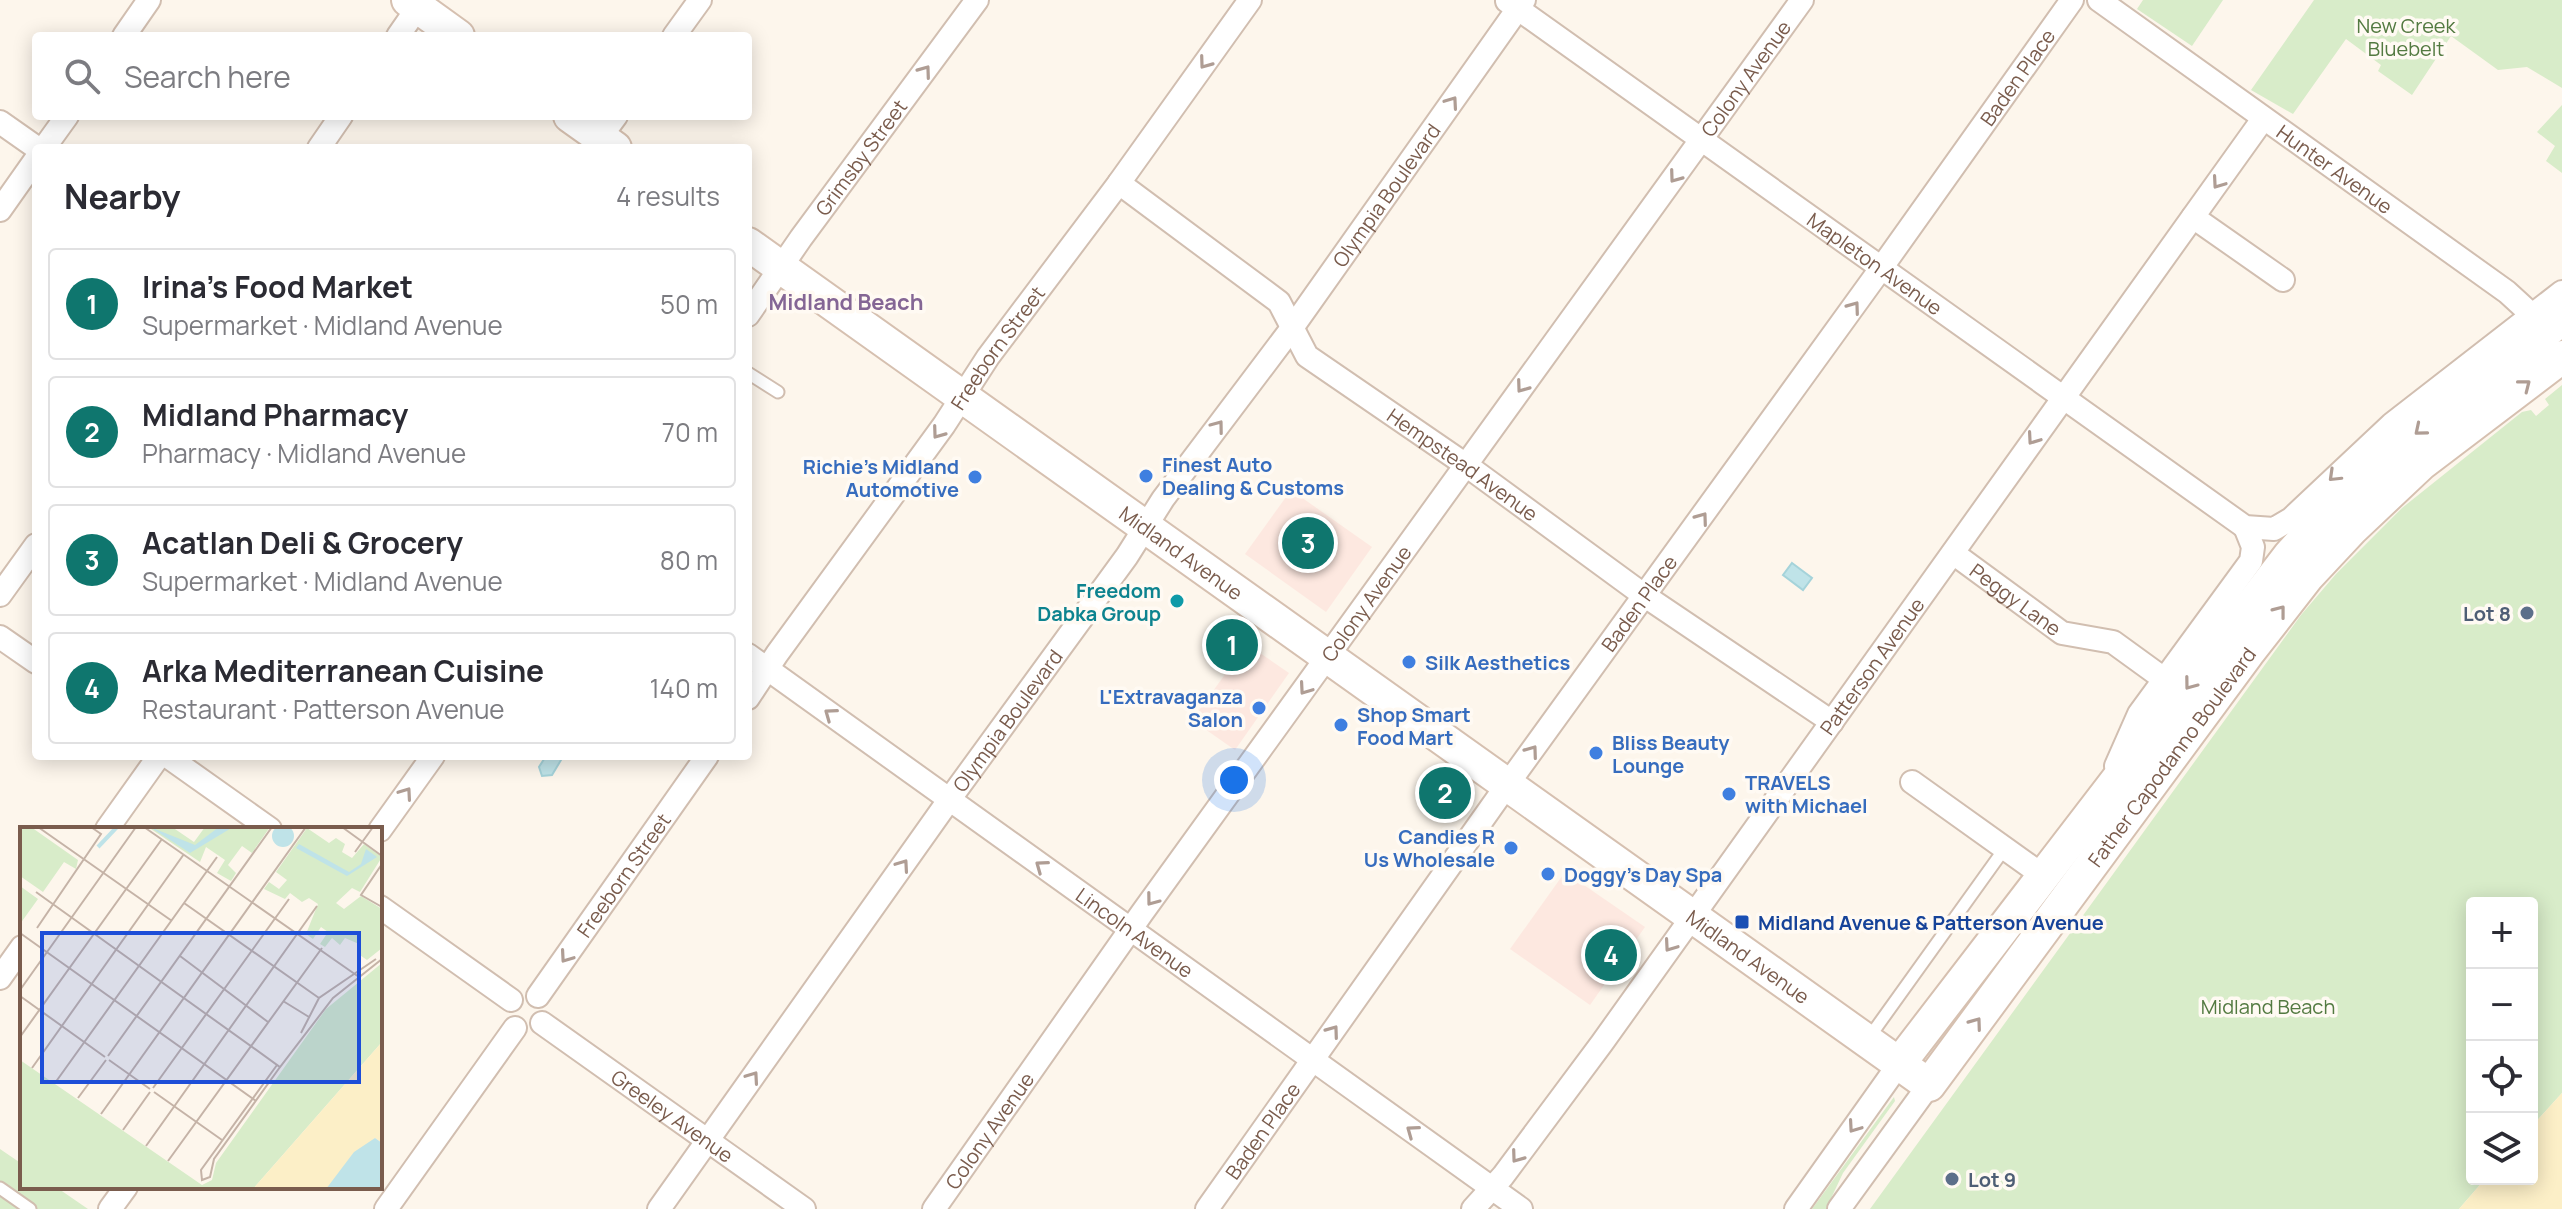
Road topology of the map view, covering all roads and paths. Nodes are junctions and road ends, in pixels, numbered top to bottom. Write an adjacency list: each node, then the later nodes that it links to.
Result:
1 (149, 0): 10 (street)
2 (700, 0): 13 (street)
3 (977, 0): 29 (street, Grimsby Street, one-way to 3)
4 (1250, 0): 25 (street, Freeborn Street, one-way to 25)
5 (1802, 0): 20 (street, Colony Avenue)
6 (2072, 0): 30 (street, Baden Place)
7 (2099, 0): 14 (street, Hunter Avenue)
8 (416, 2): 11 (street); 12 (main road)
9 (1516, 3): 20 (street, Mapleton Avenue); 34 (street, Olympia Boulevard, one-way to 9)
10 (127, 32)
11 (400, 32)
12 (453, 32)
13 (677, 32)
14 (2263, 119): 27 (street, Patterson Avenue, one-way to 27); 35 (street, Hunter Avenue)
15 (64, 120): 22 (street)
16 (338, 120): 23 (street)
17 (577, 120): 19 (main road)
18 (0, 122): 21 (street)
19 (606, 137)
20 (1701, 141): 30 (street, Mapleton Avenue); 40 (street, Colony Avenue, one-way to 40)
21 (32, 144)
22 (47, 144)
23 (322, 144)
24 (32, 165): 26 (street)
25 (1119, 183): 34 (street, Hempstead Avenue); 38 (street, Freeborn Street)
26 (0, 210)
27 (2193, 217): 31 (street); 39 (street, Patterson Avenue)
28 (752, 247): 29 (main road, Midland Avenue)
29 (781, 267): 33 (street, Grimsby Street); 38 (main road, Midland Avenue)
30 (1882, 267): 39 (street, Mapleton Avenue); 46 (street, Baden Place, one-way to 30)
31 (2283, 280)
32 (2562, 292): 35 (street, Father Capodanno Boulevard)
33 (752, 309)
34 (1292, 328): 40 (street, Hempstead Avenue); 41 (street, Olympia Boulevard, one-way to 34)
35 (2553, 334): 42 (street, Father Capodanno Boulevard, one-way to 42); 62 (main road, Father Capodanno Boulevard, one-way to 62); 80 (main road, Father Capodanno Boulevard, one-way to 35)
36 (752, 376): 37 (lane)
37 (778, 392)
38 (962, 397): 41 (main road, Midland Avenue); 51 (street, Freeborn Street, one-way to 51)
39 (2062, 399): 42 (street, Mapleton Avenue); 44 (street, Patterson Avenue, one-way to 44)
40 (1466, 465): 46 (street, Hempstead Avenue); 48 (street, Colony Avenue)
41 (1146, 527): 48 (main road, Midland Avenue); 61 (street, Olympia Boulevard)
42 (2245, 527): 52 (street, Father Capodanno Boulevard)
43 (32, 551): 45 (street)
44 (1953, 553): 52 (street, Peggy Lane); 54 (street, Patterson Avenue)
45 (0, 595)
46 (1645, 596): 54 (street, Hempstead Avenue); 60 (street, Baden Place, one-way to 46)
47 (0, 637): 50 (street)
48 (1327, 657): 60 (main road, Midland Avenue); 70 (street, Colony Avenue, one-way to 70)
49 (752, 658): 51 (street, Lincoln Avenue)
50 (32, 659)
51 (767, 669): 53 (street, Freeborn Street); 61 (street, Lincoln Avenue, one-way to 51)
52 (2164, 679): 62 (street, Father Capodanno Boulevard)
53 (752, 692)
54 (1832, 722): 69 (street, Patterson Avenue)
55 (156, 760): 63 (street)
56 (173, 760): 64 (street)
57 (430, 760): 65 (street, one-way to 57)
58 (704, 760): 73 (street, Freeborn Street, one-way to 73)
59 (1912, 782): 66 (street)
60 (1507, 785): 69 (main road, Midland Avenue); 78 (street, Baden Place, one-way to 60)
61 (949, 800): 70 (street, Lincoln Avenue, one-way to 61); 81 (street, Olympia Boulevard, one-way to 61)
62 (2098, 805): 67 (main road, Father Capodanno Boulevard)
63 (108, 827)
64 (267, 827)
65 (382, 827)
66 (2005, 848): 67 (street); 77 (lane)
67 (2042, 875): 79 (main road, Father Capodanno Boulevard)
68 (382, 908): 74 (street)
69 (1692, 915): 77 (main road, Midland Avenue); 83 (street, Patterson Avenue, one-way to 83)
70 (1130, 930): 78 (street, Lincoln Avenue); 90 (street, Colony Avenue)
71 (20, 950): 72 (street)
72 (0, 978)
73 (538, 996): 74 (street); 75 (street)
74 (511, 1000): 76 (street)
75 (542, 1023): 76 (street); 81 (street, Greeley Avenue)
76 (515, 1028): 87 (street)
77 (1867, 1041): 79 (main road, Midland Avenue)
78 (1312, 1060): 83 (street, Lincoln Avenue, one-way to 78); 91 (street, Baden Place)
79 (1899, 1064): 80 (main road, Midland Avenue); 94 (street, Father Capodanno Boulevard, one-way to 94)
80 (1929, 1085): 95 (street, Father Capodanno Boulevard)
81 (707, 1141): 88 (street, Olympia Boulevard); 89 (street, Greeley Avenue)
82 (0, 1188): 85 (lane)
83 (1492, 1188): 92 (street, Patterson Avenue); 93 (street, Lincoln Avenue)
84 (125, 1189): 86 (street)
85 (30, 1209)
86 (110, 1209)
87 (386, 1209)
88 (659, 1209)
89 (804, 1209)
90 (934, 1209)
91 (1207, 1209)
92 (1473, 1209)
93 (1521, 1209)
94 (1796, 1209)
95 (1839, 1209)

